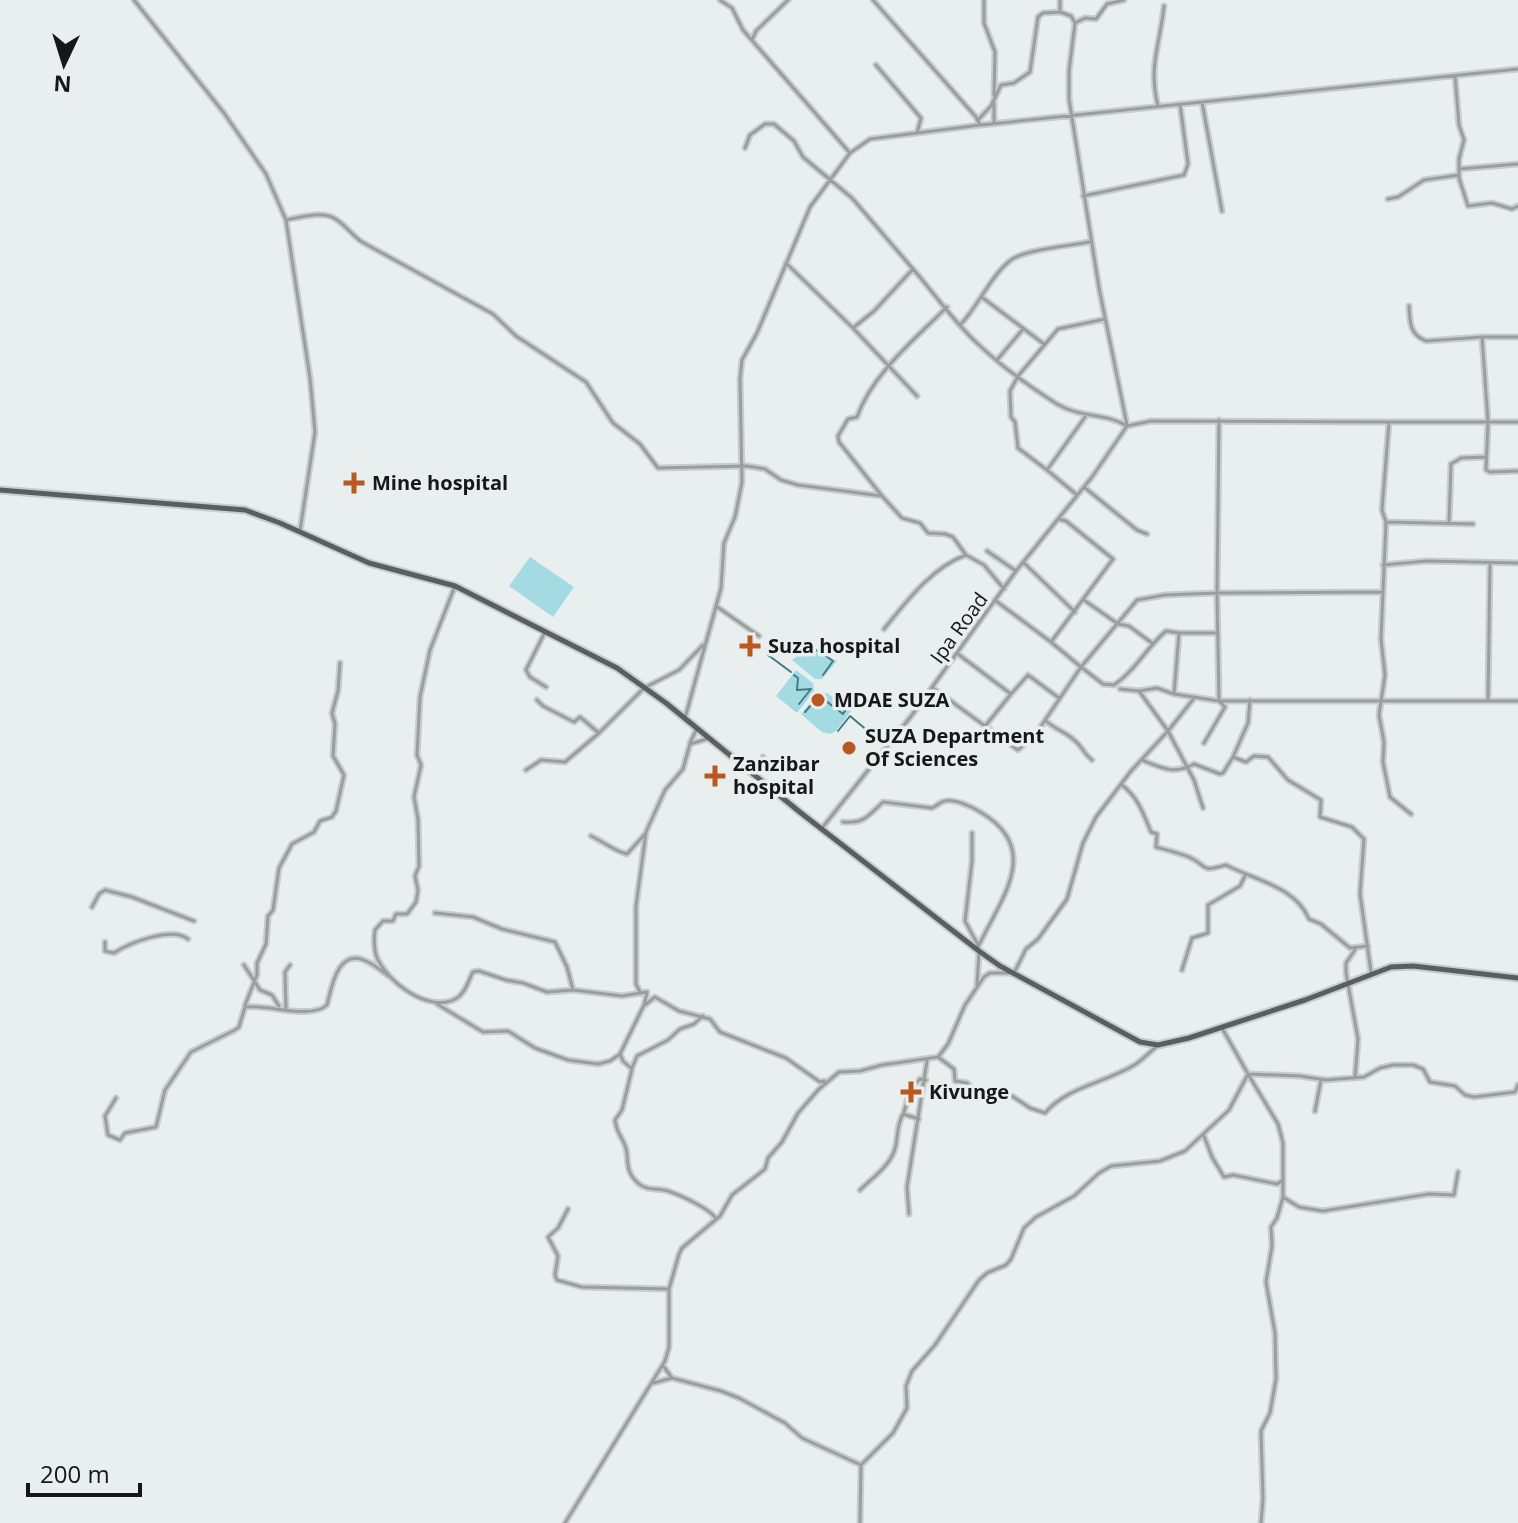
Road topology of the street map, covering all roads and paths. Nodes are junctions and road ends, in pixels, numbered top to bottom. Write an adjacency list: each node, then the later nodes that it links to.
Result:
1 (134, 0): 32 (street)
2 (720, 0): 11 (street)
3 (788, 0): 11 (street)
4 (873, 0): 20 (street)
5 (984, 0): 15 (street)
6 (1060, 0): 9 (street)
7 (1124, 0): 10 (street)
8 (1164, 6): 18 (street)
9 (1060, 12): 10 (street); 15 (street)
10 (1075, 23): 19 (street)
11 (752, 40): 24 (street)
12 (876, 65): 22 (street)
13 (1518, 69): 14 (street)
14 (1455, 76): 16 (street); 26 (street)
15 (994, 99): 20 (street); 21 (street)
16 (1202, 102): 17 (street); 31 (street)
17 (1180, 104): 18 (street); 28 (street)
18 (1158, 106): 19 (street)
19 (1071, 115): 21 (street); 28 (street)
20 (979, 123): 21 (street); 22 (street)
21 (994, 123)
22 (917, 133): 24 (street)
23 (745, 148): 27 (street)
24 (850, 153): 27 (street)
25 (1518, 164): 26 (street)
26 (1459, 172): 29 (street); 30 (street)
27 (829, 180): 34 (street); 35 (street)
28 (1083, 196): 33 (street)
29 (1388, 199)
30 (1518, 206)
31 (1222, 211)
32 (286, 220): 57 (street); 68 (street)
33 (1091, 241): 36 (street); 39 (street)
34 (786, 263): 41 (street); 57 (street)
35 (913, 269): 38 (street); 41 (street)
36 (982, 298): 40 (street); 42 (street)
37 (1409, 306): 43 (street)
38 (947, 307): 40 (street); 47 (street)
39 (1105, 319): 45 (street); 55 (street)
40 (961, 324): 46 (street)
41 (853, 328): 47 (street)
42 (1024, 328): 45 (street); 46 (street)
43 (1482, 337): 44 (street); 53 (street)
44 (1518, 337)
45 (1044, 344): 48 (street)
46 (997, 360): 48 (street)
47 (889, 367): 49 (street); 63 (street)
48 (1018, 376): 50 (street); 58 (street)
49 (917, 396)
50 (1086, 416): 55 (street); 58 (street)
51 (1219, 420): 52 (street); 55 (street); 80 (street)
52 (1389, 422): 53 (street); 65 (street)
53 (1488, 422): 54 (street); 56 (street)
54 (1518, 422)
55 (1127, 426): 60 (street, Ipa Road)
56 (1486, 457): 59 (street); 66 (street)
57 (743, 465): 63 (street); 83 (street)
58 (1047, 470): 62 (street)
59 (1518, 471)
60 (1084, 487): 62 (street, Ipa Road); 69 (street)
61 (0, 490): 68 (main road)
62 (1077, 495): 64 (street, Ipa Road)
63 (882, 496): 71 (street)
64 (1058, 519): 72 (street, Ipa Road); 82 (street)
65 (1386, 522): 66 (street); 75 (street)
66 (1449, 523): 67 (street)
67 (1473, 524)
68 (300, 531): 77 (main road)
69 (1147, 534)
70 (987, 551): 76 (street)
71 (966, 555): 78 (street); 86 (street)
72 (1023, 562): 76 (street, Ipa Road); 84 (street)
73 (1490, 563): 74 (street); 75 (street); 109 (street)
74 (1518, 563)
75 (1383, 565): 79 (street)
76 (1016, 571): 78 (street, Ipa Road)
77 (455, 586): 87 (main road); 151 (street)
78 (1004, 589): 81 (street, Ipa Road)
79 (1382, 592): 80 (street); 108 (street)
80 (1217, 593): 85 (street); 89 (street)
81 (996, 600): 91 (street); 94 (street, Ipa Road)
82 (1084, 600): 84 (street); 85 (street)
83 (716, 606): 90 (street); 92 (street)
84 (1075, 612): 91 (street)
85 (1118, 624): 93 (street); 96 (street)
86 (884, 629)
87 (545, 632): 97 (street); 98 (main road)
88 (1179, 633): 89 (street); 93 (street); 103 (street)
89 (1218, 633): 110 (street)
90 (759, 636)
91 (1051, 642): 96 (street)
92 (705, 643): 98 (street); 112 (street)
93 (1152, 643): 96 (street)
94 (958, 654): 99 (street, Ipa Road); 102 (street)
95 (340, 663): 152 (street)
96 (1081, 667): 105 (street)
97 (546, 687)
98 (644, 688): 112 (main road); 117 (street)
99 (933, 688): 114 (street); 132 (street, Ipa Road)
100 (1120, 689): 101 (street)
101 (1139, 691): 103 (street); 116 (street)
102 (1011, 694): 105 (street); 114 (street)
103 (1174, 694): 104 (street)
104 (1195, 697): 110 (street); 116 (street)
105 (1059, 698): 113 (street)
106 (537, 700): 117 (street)
107 (1250, 700): 108 (street); 110 (street); 122 (street)
108 (1379, 700): 109 (street); 130 (street)
109 (1488, 700): 111 (street)
110 (1219, 701): 119 (street)
111 (1518, 701)
112 (685, 718): 115 (main road)
113 (1045, 720): 114 (street); 123 (street)
114 (986, 725)
115 (697, 728): 118 (main road); 120 (street)
116 (1168, 731): 124 (street); 125 (street)
117 (599, 733): 126 (street)
118 (710, 738): 120 (street); 127 (main road)
119 (1204, 743)
120 (690, 744): 133 (street)
121 (763, 757): 127 (street)
122 (1233, 757): 125 (street); 142 (street)
123 (1092, 760)
124 (1142, 760): 125 (street); 128 (street)
125 (1187, 767): 129 (street)
126 (526, 770)
127 (751, 772): 132 (main road)
128 (1122, 785): 136 (street); 149 (street)
129 (1203, 808)
130 (1411, 814)
131 (843, 822): 144 (street)
132 (822, 828): 144 (main road)
133 (646, 832): 135 (street); 156 (street)
134 (972, 833): 144 (street)
135 (591, 836)
136 (1245, 876): 143 (street); 147 (street)
137 (92, 907): 139 (street)
138 (435, 913): 154 (street)
139 (194, 921)
140 (188, 939): 141 (street)
141 (105, 942)
142 (1368, 946): 143 (street); 148 (street)
143 (1356, 948): 153 (street)
144 (979, 949): 149 (main road); 155 (street)
145 (244, 965): 152 (street)
146 (290, 965): 161 (street)
147 (1182, 970)
148 (1371, 972): 150 (main road); 153 (main road)
149 (1014, 973): 155 (street); 164 (main road)
150 (1518, 978)
151 (393, 979): 157 (street); 161 (street)
152 (254, 981): 158 (street); 160 (street)
153 (1348, 984): 163 (main road); 171 (street)
154 (573, 990): 156 (street); 157 (street)
155 (975, 991): 166 (street)
156 (647, 992): 159 (street)
157 (437, 1004): 165 (street)
158 (245, 1005)
159 (644, 1005): 162 (street); 165 (street)
160 (279, 1008): 161 (street); 176 (street)
161 (286, 1008)
162 (703, 1016): 168 (street); 170 (street)
163 (1222, 1028): 164 (main road); 169 (street)
164 (1158, 1045): 166 (street)
165 (620, 1054): 168 (street)
166 (938, 1057): 167 (street)
167 (927, 1061): 170 (street); 172 (street)
168 (632, 1069): 187 (street)
169 (1248, 1074): 173 (street); 180 (street); 182 (street)
170 (831, 1078): 187 (street)
171 (1355, 1078): 173 (street); 175 (street)
172 (926, 1080): 178 (street); 179 (street)
173 (1321, 1080): 177 (street)
174 (1518, 1085): 175 (street)
175 (1516, 1094)
176 (116, 1098)
177 (1315, 1111)
178 (903, 1114): 179 (street); 183 (street)
179 (919, 1119): 186 (street)
180 (1204, 1136): 182 (street); 192 (street)
181 (1458, 1172): 184 (street)
182 (1283, 1180): 184 (street)
183 (860, 1190)
184 (1283, 1197): 195 (street)
185 (568, 1209): 188 (street)
186 (909, 1214)
187 (716, 1220): 188 (street)
188 (669, 1289): 189 (street)
189 (663, 1366): 190 (street); 191 (street)
190 (672, 1378): 191 (street); 192 (street)
191 (653, 1383): 193 (street)
192 (861, 1465): 194 (street)
193 (565, 1523)
194 (860, 1523)
195 (1261, 1523)

